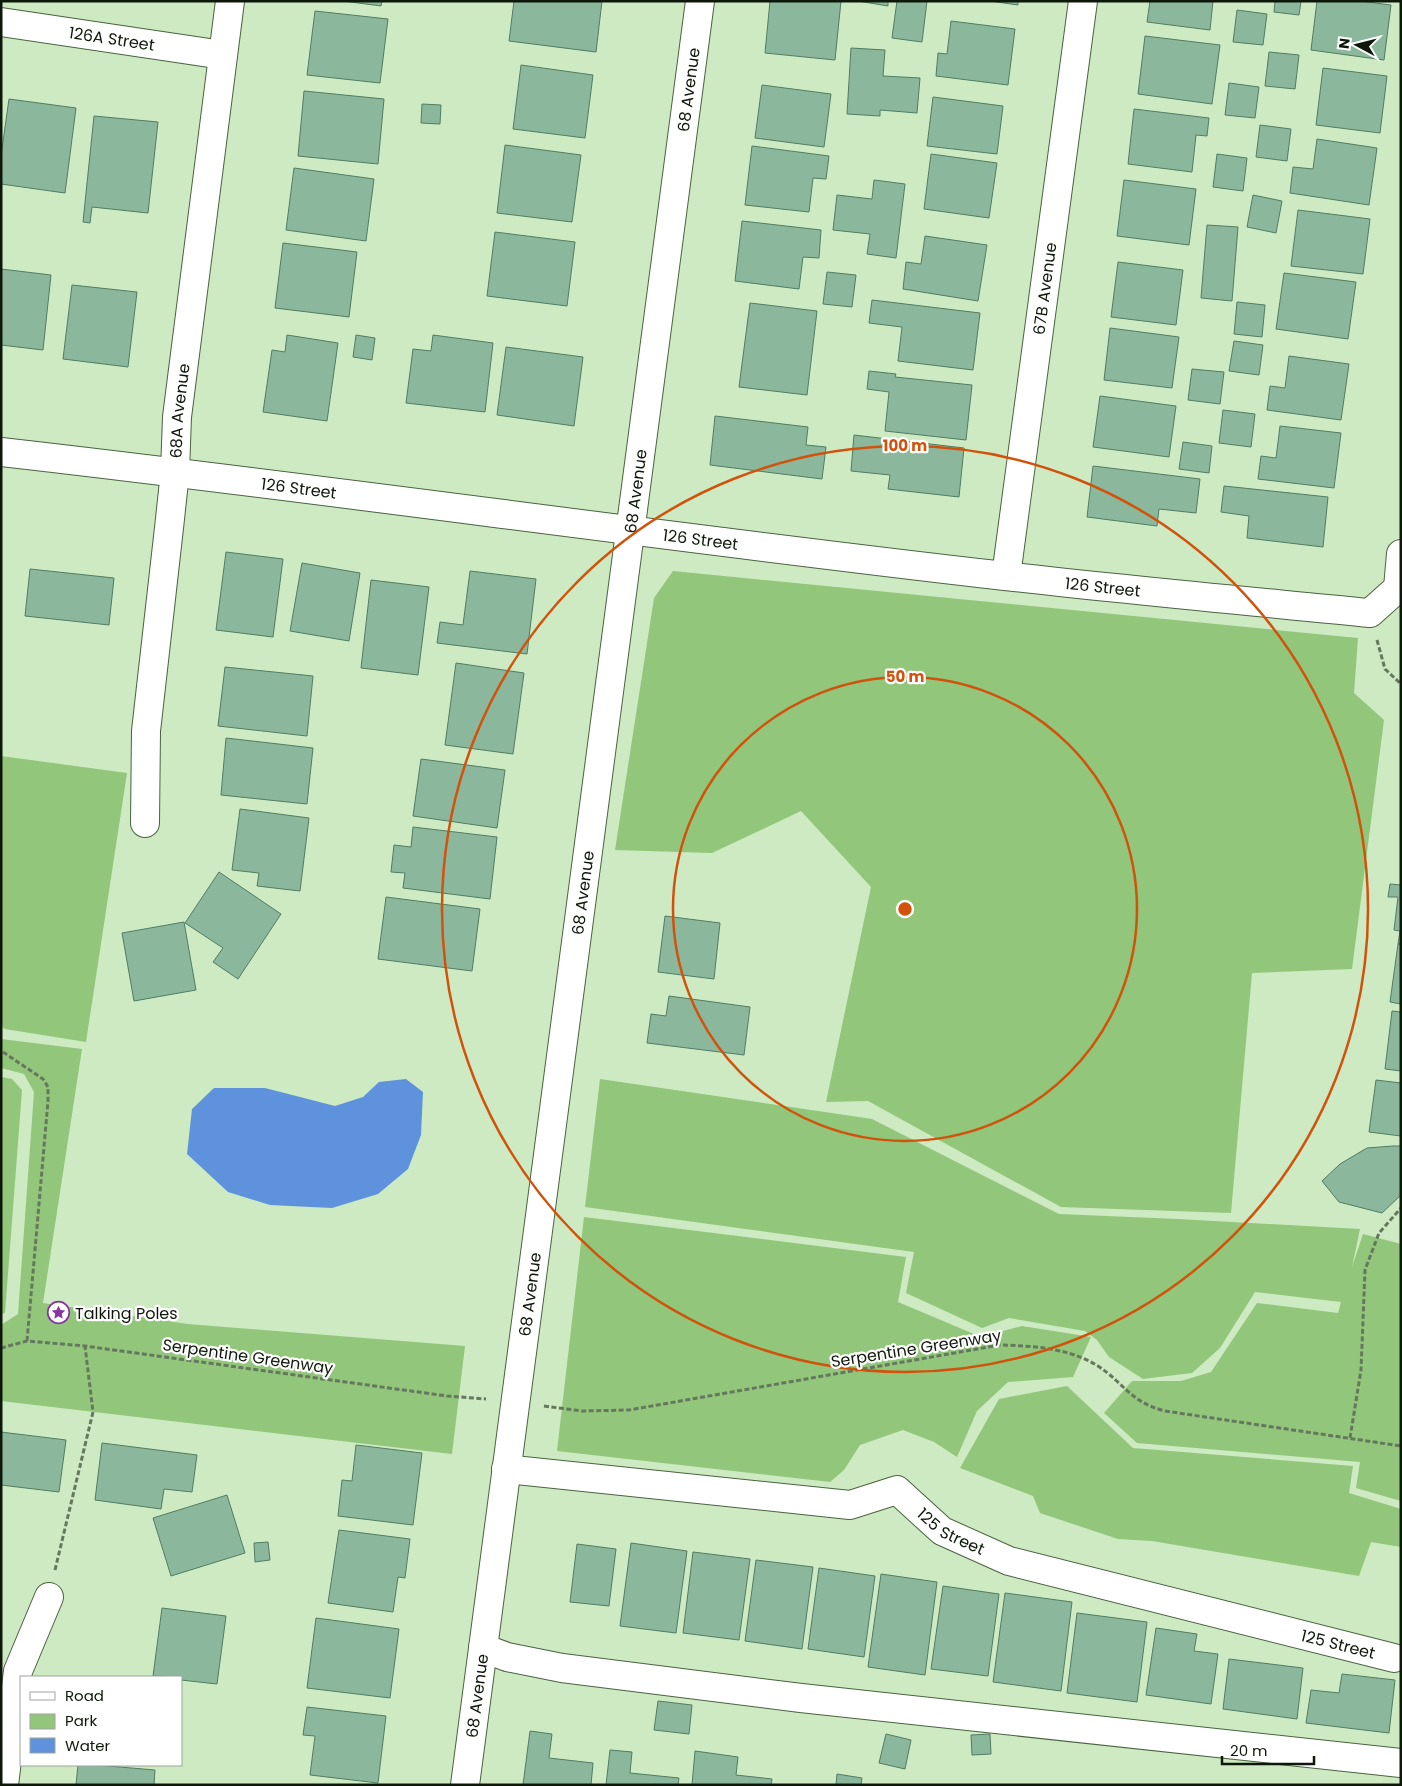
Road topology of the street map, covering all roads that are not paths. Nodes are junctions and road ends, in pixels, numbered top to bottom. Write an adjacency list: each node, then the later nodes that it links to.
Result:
1 (230, 1): 5 (street, 68A Avenue)
2 (700, 1): 8 (street, 68 Avenue)
3 (1083, 1): 10 (street, 67B Avenue)
4 (1, 22): 5 (street, 126A Street)
5 (223, 55): 7 (street, 68A Avenue)
6 (1, 452): 7 (street, 126 Street)
7 (174, 472): 8 (street, 126 Street); 11 (street, 68A Avenue)
8 (630, 531): 10 (street, 126 Street); 12 (street, 68 Avenue)
9 (1401, 554): 10 (street, 126 Street)
10 (1006, 576)
11 (145, 823)
12 (506, 1469): 14 (street, 68 Avenue); 15 (street, 125 Street)
13 (49, 1597): 17 (street)
14 (483, 1648): 16 (street); 18 (street, 68 Avenue)
15 (1394, 1658)
16 (1401, 1763)
17 (4, 1785)
18 (465, 1785)

